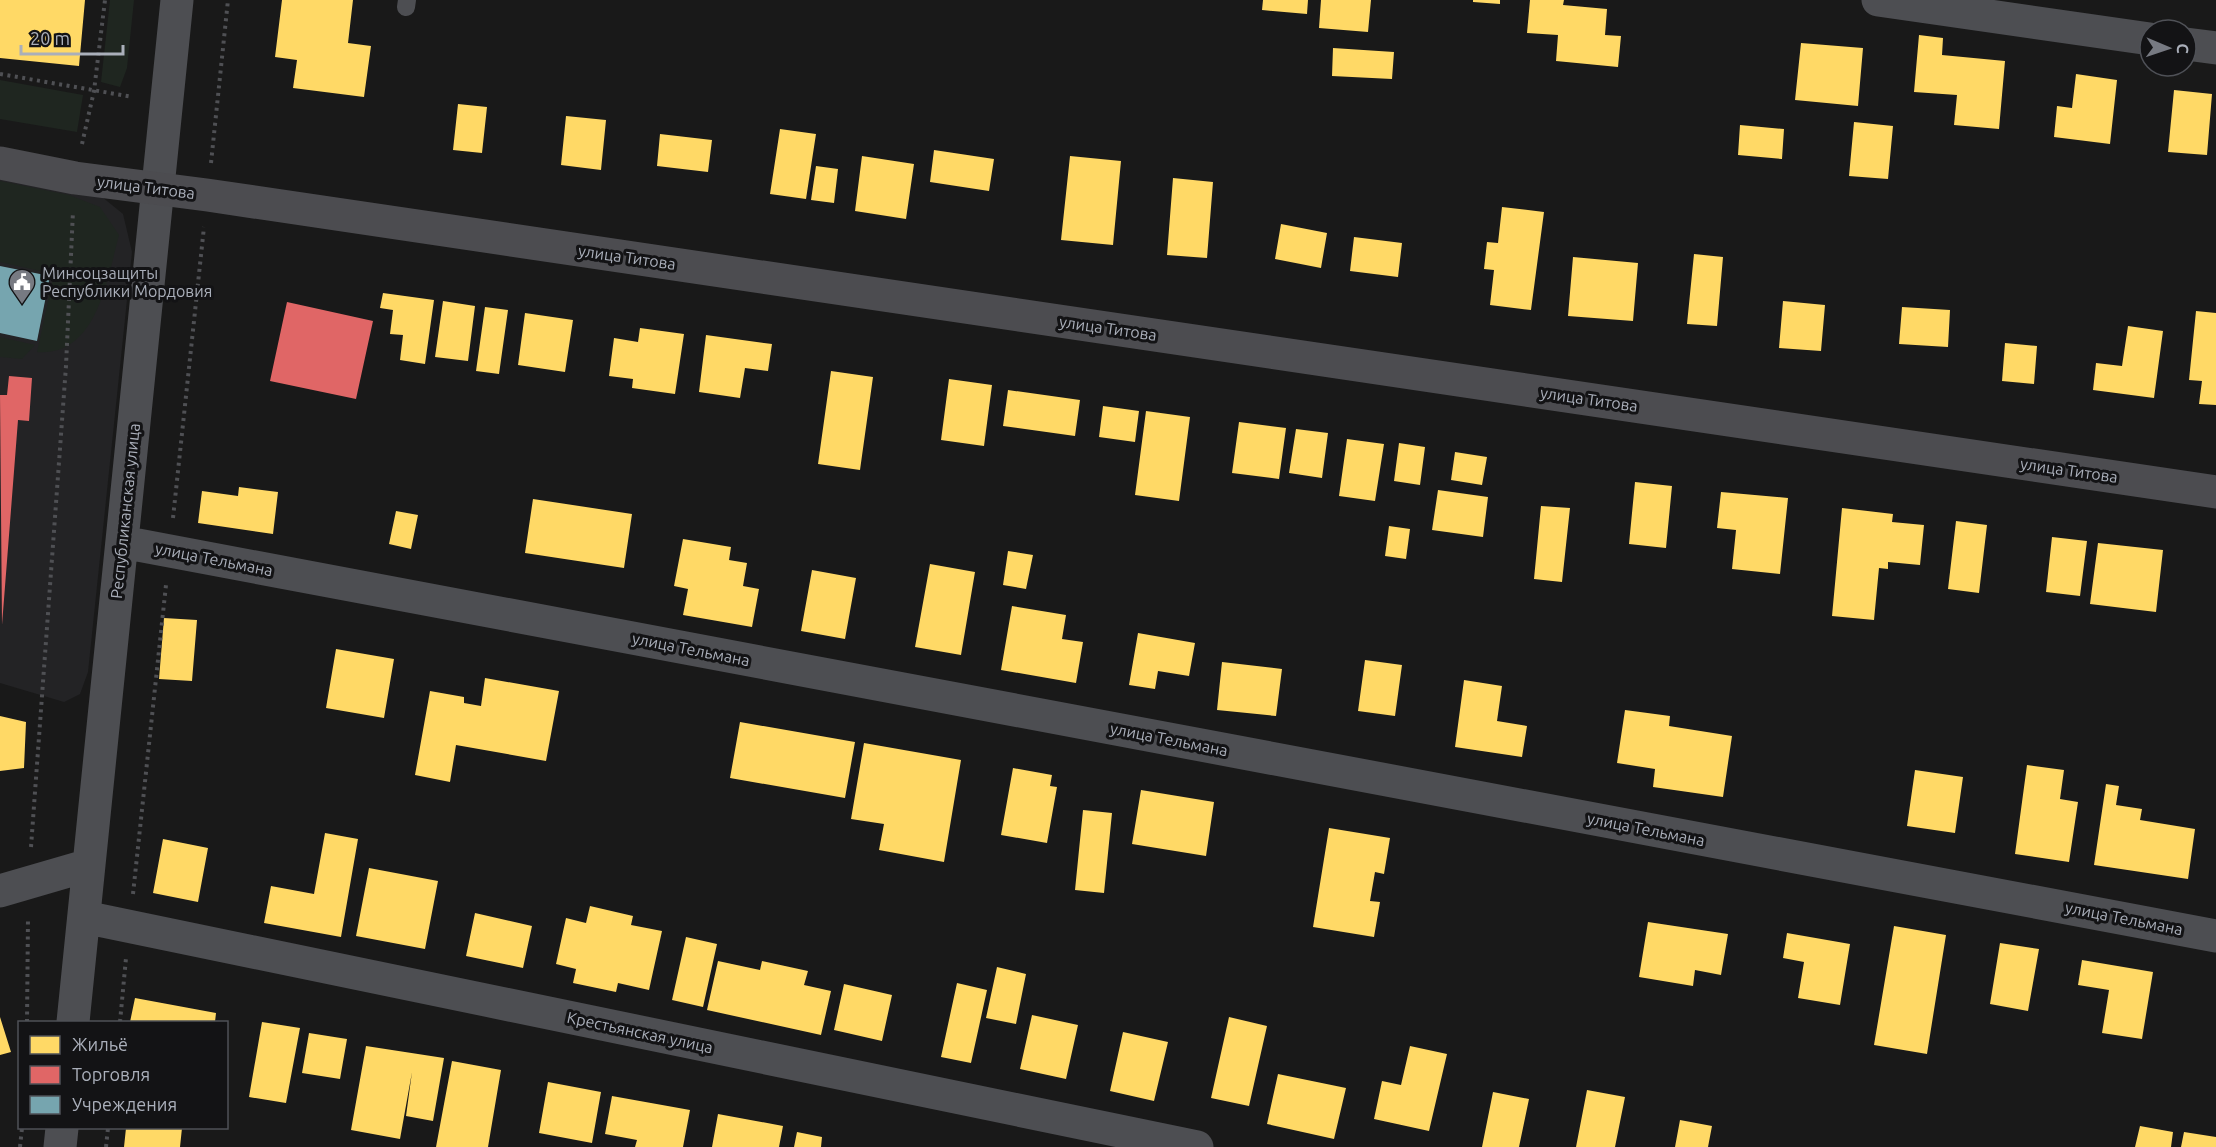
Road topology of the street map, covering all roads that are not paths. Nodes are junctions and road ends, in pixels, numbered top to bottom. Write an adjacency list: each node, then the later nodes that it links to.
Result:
1 (177, 0): 7 (street, Республиканская улица)
2 (1878, 0): 3 (street)
3 (2138, 37)
4 (2198, 46): 5 (street)
5 (2216, 48)
6 (0, 163): 7 (main road, улица Титова)
7 (158, 188): 8 (main road, улица Титова); 9 (street, Республиканская улица)
8 (2216, 492)
9 (122, 542): 10 (street, Республиканская улица); 13 (street, улица Тельмана)
10 (89, 865): 11 (street); 12 (street, Республиканская улица)
11 (14, 887)
12 (84, 917): 14 (street, Республиканская улица); 17 (street, Крестьянская улица)
13 (2216, 936)
14 (73, 1021)
15 (62, 1129): 16 (street)
16 (60, 1147)
17 (1197, 1147)

